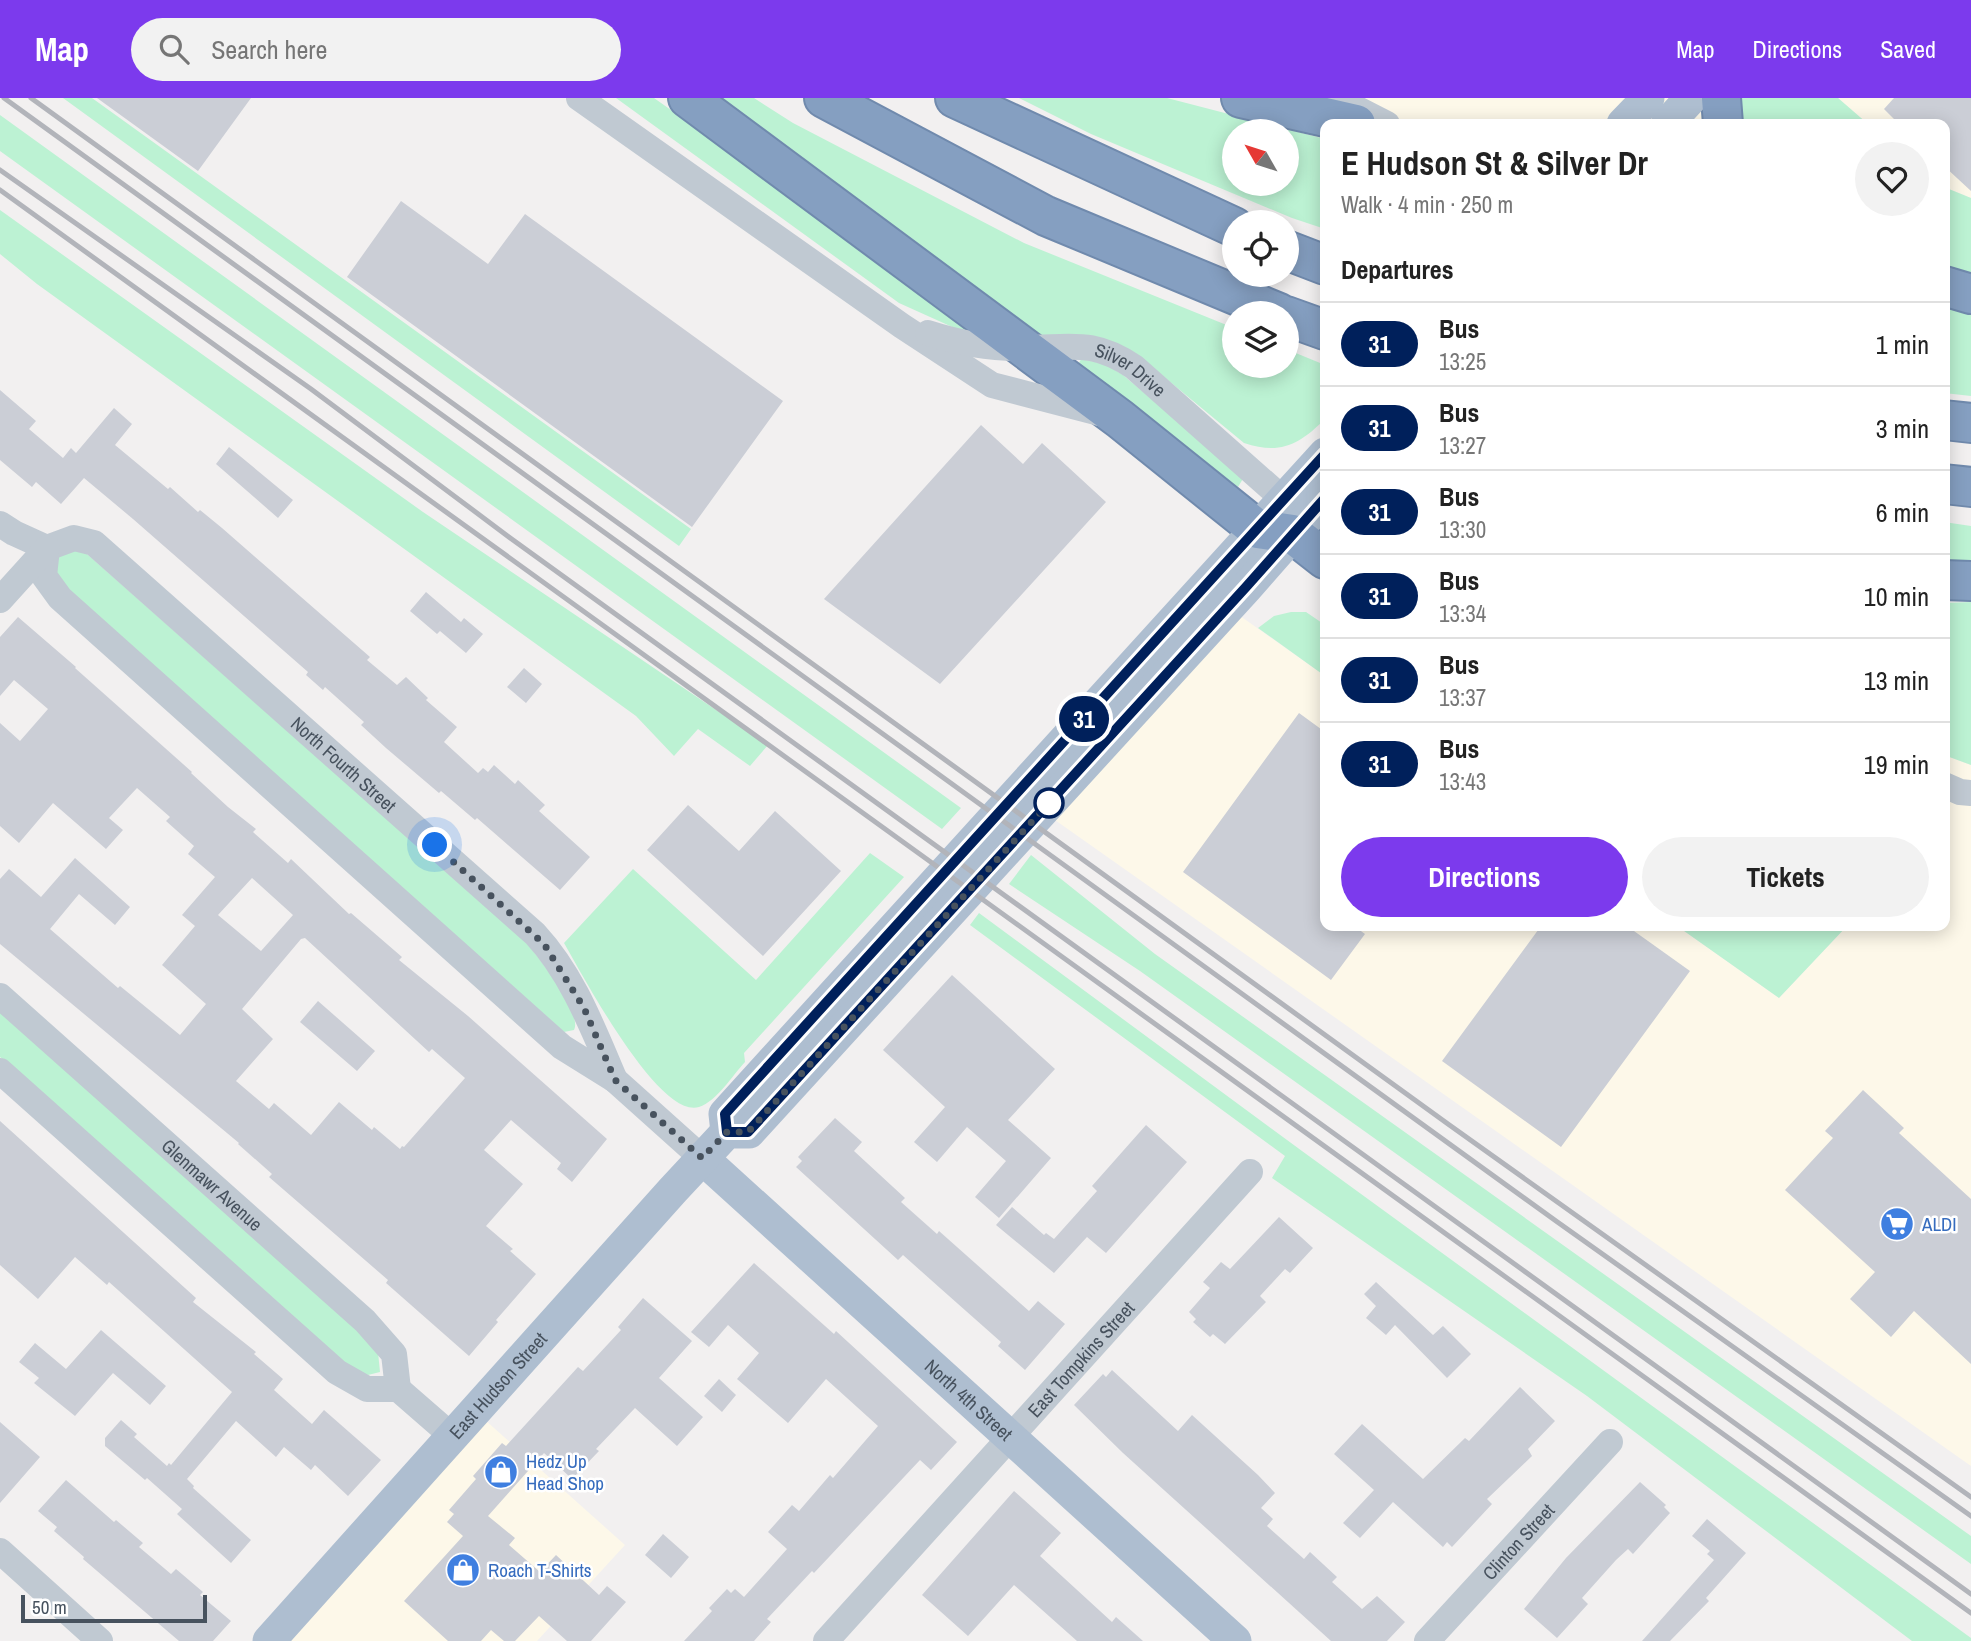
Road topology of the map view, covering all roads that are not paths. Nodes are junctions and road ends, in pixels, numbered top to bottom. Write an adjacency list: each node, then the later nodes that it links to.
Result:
1 (579, 98): 22 (street, Silver Drive)
2 (688, 98): 24 (highway)
3 (824, 98): 20 (highway)
4 (956, 98): 15 (highway)
5 (1241, 98): 10 (highway)
6 (1336, 98): 11 (street)
7 (1648, 98): 12 (main road)
8 (1691, 98): 13 (main road)
9 (1721, 98): 14 (highway)
10 (1334, 119)
11 (1377, 119)
12 (1628, 119)
13 (1672, 119)
14 (1723, 119)
15 (1222, 221)
16 (1299, 255): 17 (highway)
17 (1320, 263)
18 (1950, 288): 19 (highway)
19 (1971, 294)
20 (1250, 301)
21 (1299, 321): 23 (highway)
22 (902, 326): 24 (street, Silver Drive); 25 (street, Silver Drive)
23 (1320, 328)
24 (1026, 349): 25 (highway); 32 (street, Silver Drive)
25 (1120, 419): 32 (highway)
26 (1950, 421): 27 (highway)
27 (1971, 423)
28 (1320, 461): 32 (main road, East Hudson Street)
29 (1950, 485): 30 (highway)
30 (1971, 487)
31 (1320, 500): 32 (main road, East Hudson Street)
32 (1278, 520): 35 (highway); 44 (main road, East Hudson Street)
33 (0, 524): 34 (street)
34 (47, 548): 38 (street); 43 (street, North Fourth Street); 43 (street, North Fourth Street)
35 (1320, 555)
36 (1950, 580): 37 (highway)
37 (1971, 581)
38 (0, 600)
39 (1950, 788): 40 (street)
40 (1971, 793)
41 (0, 996): 46 (street, Glenmawr Avenue)
42 (0, 1071): 46 (street)
43 (615, 1080): 44 (street, North Fourth Street)
44 (702, 1158): 47 (main road, East Hudson Street); 48 (main road, North 4th Street)
45 (1250, 1172): 48 (street, East Tompkins Street)
46 (398, 1389): 47 (street)
47 (452, 1436): 52 (main road, East Hudson Street)
48 (1011, 1436): 53 (street, East Tompkins Street); 54 (main road, North 4th Street)
49 (1610, 1442): 55 (street, Clinton Street)
50 (0, 1552): 51 (street)
51 (100, 1641)
52 (269, 1641)
53 (826, 1641)
54 (1236, 1641)
55 (1427, 1641)

